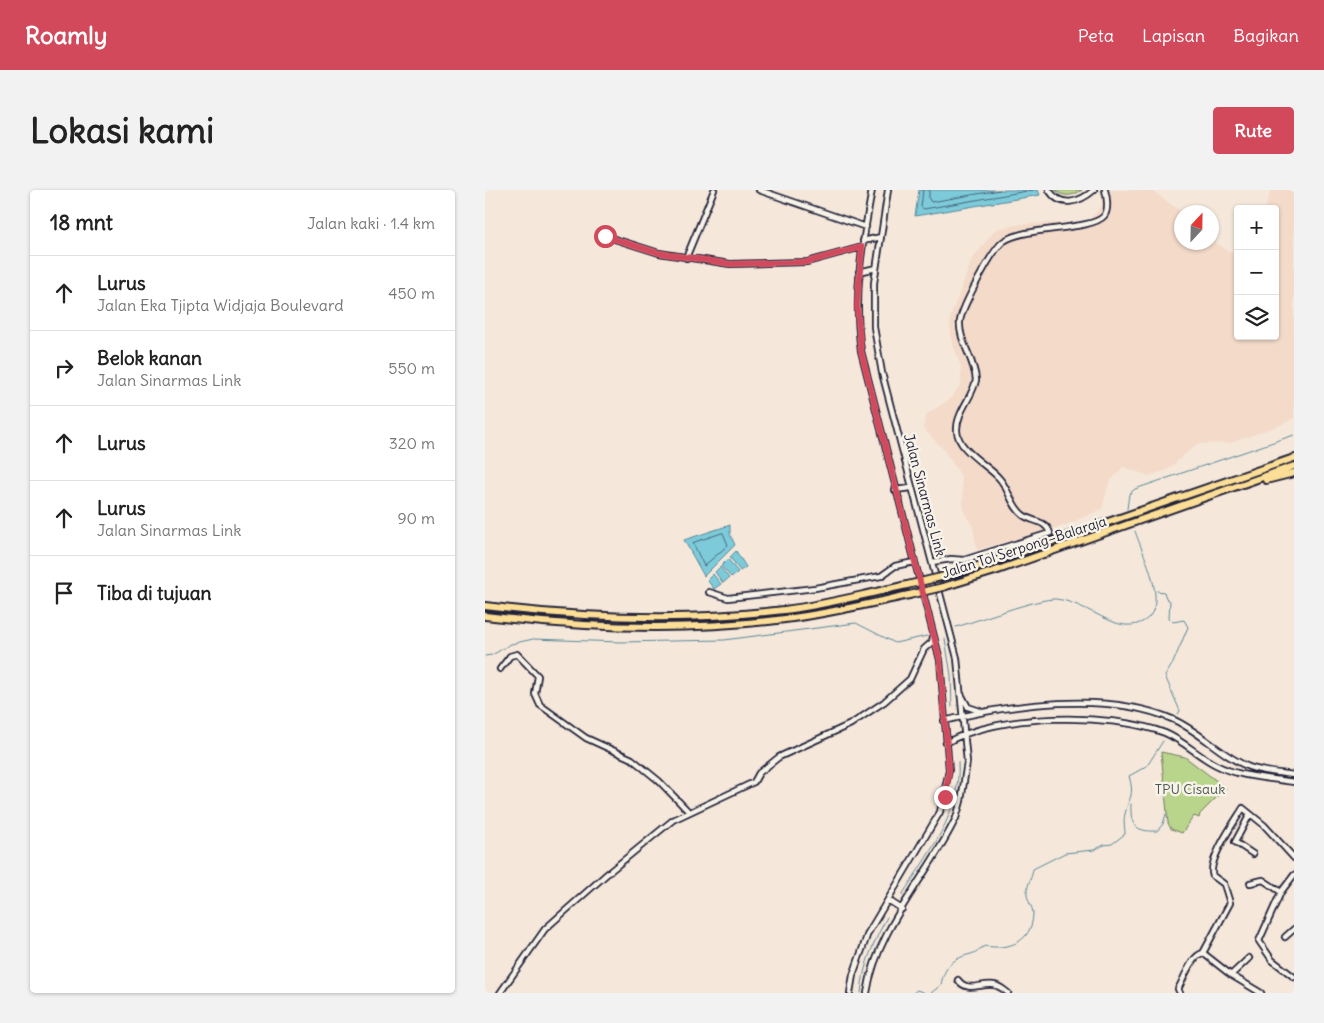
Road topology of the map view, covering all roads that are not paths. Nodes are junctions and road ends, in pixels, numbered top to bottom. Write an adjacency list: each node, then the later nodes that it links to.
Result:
1 (714, 190): 13 (street)
2 (759, 190): 8 (street)
3 (872, 190): 8 (street, Jalan Sinarmas Link)
4 (888, 190): 10 (street, Jalan Sinarmas Link)
5 (1049, 190): 6 (street)
6 (1094, 190)
7 (1105, 190): 23 (street)
8 (865, 227): 11 (street, Jalan Sinarmas Link)
9 (605, 236): 13 (street)
10 (881, 236): 11 (street); 14 (street, Jalan Sinarmas Link)
11 (863, 241): 12 (street, Jalan Sinarmas Link)
12 (862, 247): 13 (street); 15 (street, Jalan Sinarmas Link)
13 (686, 258)
14 (876, 268): 15 (street); 19 (street, Jalan Sinarmas Link)
15 (859, 272): 20 (street, Jalan Sinarmas Link)
16 (1294, 456): 25 (highway, Jalan Tol Serpong–Balaraja, bridge)
17 (1294, 466): 21 (highway, Jalan Tol Serpong–Balaraja)
18 (1294, 473): 21 (highway)
19 (911, 488): 20 (street); 23 (street, Jalan Sinarmas Link)
20 (895, 490): 22 (street, Jalan Sinarmas Link)
21 (1223, 491): 26 (highway, Jalan Tol Serpong–Balaraja, bridge)
22 (914, 562): 24 (street); 27 (street, Jalan Sinarmas Link)
23 (932, 562): 29 (street, Jalan Sinarmas Link)
24 (709, 592)
25 (485, 606)
26 (485, 616)
27 (933, 634): 32 (street, Jalan Sinarmas Link); 37 (street)
28 (500, 669): 37 (street)
29 (960, 691): 30 (street); 31 (street, Jalan Sinarmas Link)
30 (989, 711): 31 (street); 35 (street)
31 (961, 716): 32 (street); 33 (street, Jalan Sinarmas Link)
32 (943, 721): 34 (street, Jalan Sinarmas Link)
33 (963, 733): 34 (street); 36 (street); 45 (street, Jalan Sinarmas Link)
34 (946, 743): 44 (street)
35 (1294, 776)
36 (1294, 782)
37 (689, 812): 53 (street)
38 (1250, 814): 39 (street); 40 (street); 48 (street)
39 (1253, 854)
40 (1294, 858)
41 (1294, 875): 43 (street)
42 (1250, 883): 43 (street)
43 (1281, 892): 51 (street)
44 (888, 900): 45 (street); 54 (street)
45 (902, 909): 55 (street, Jalan Sinarmas Link)
46 (1294, 929): 47 (street)
47 (1285, 937)
48 (1203, 953): 50 (street); 57 (street)
49 (1249, 958): 50 (street)
50 (1231, 975): 58 (street)
51 (1294, 977)
52 (959, 980): 56 (street)
53 (501, 993)
54 (850, 993)
55 (867, 993)
56 (1008, 993)
57 (1179, 993)
58 (1261, 993)

